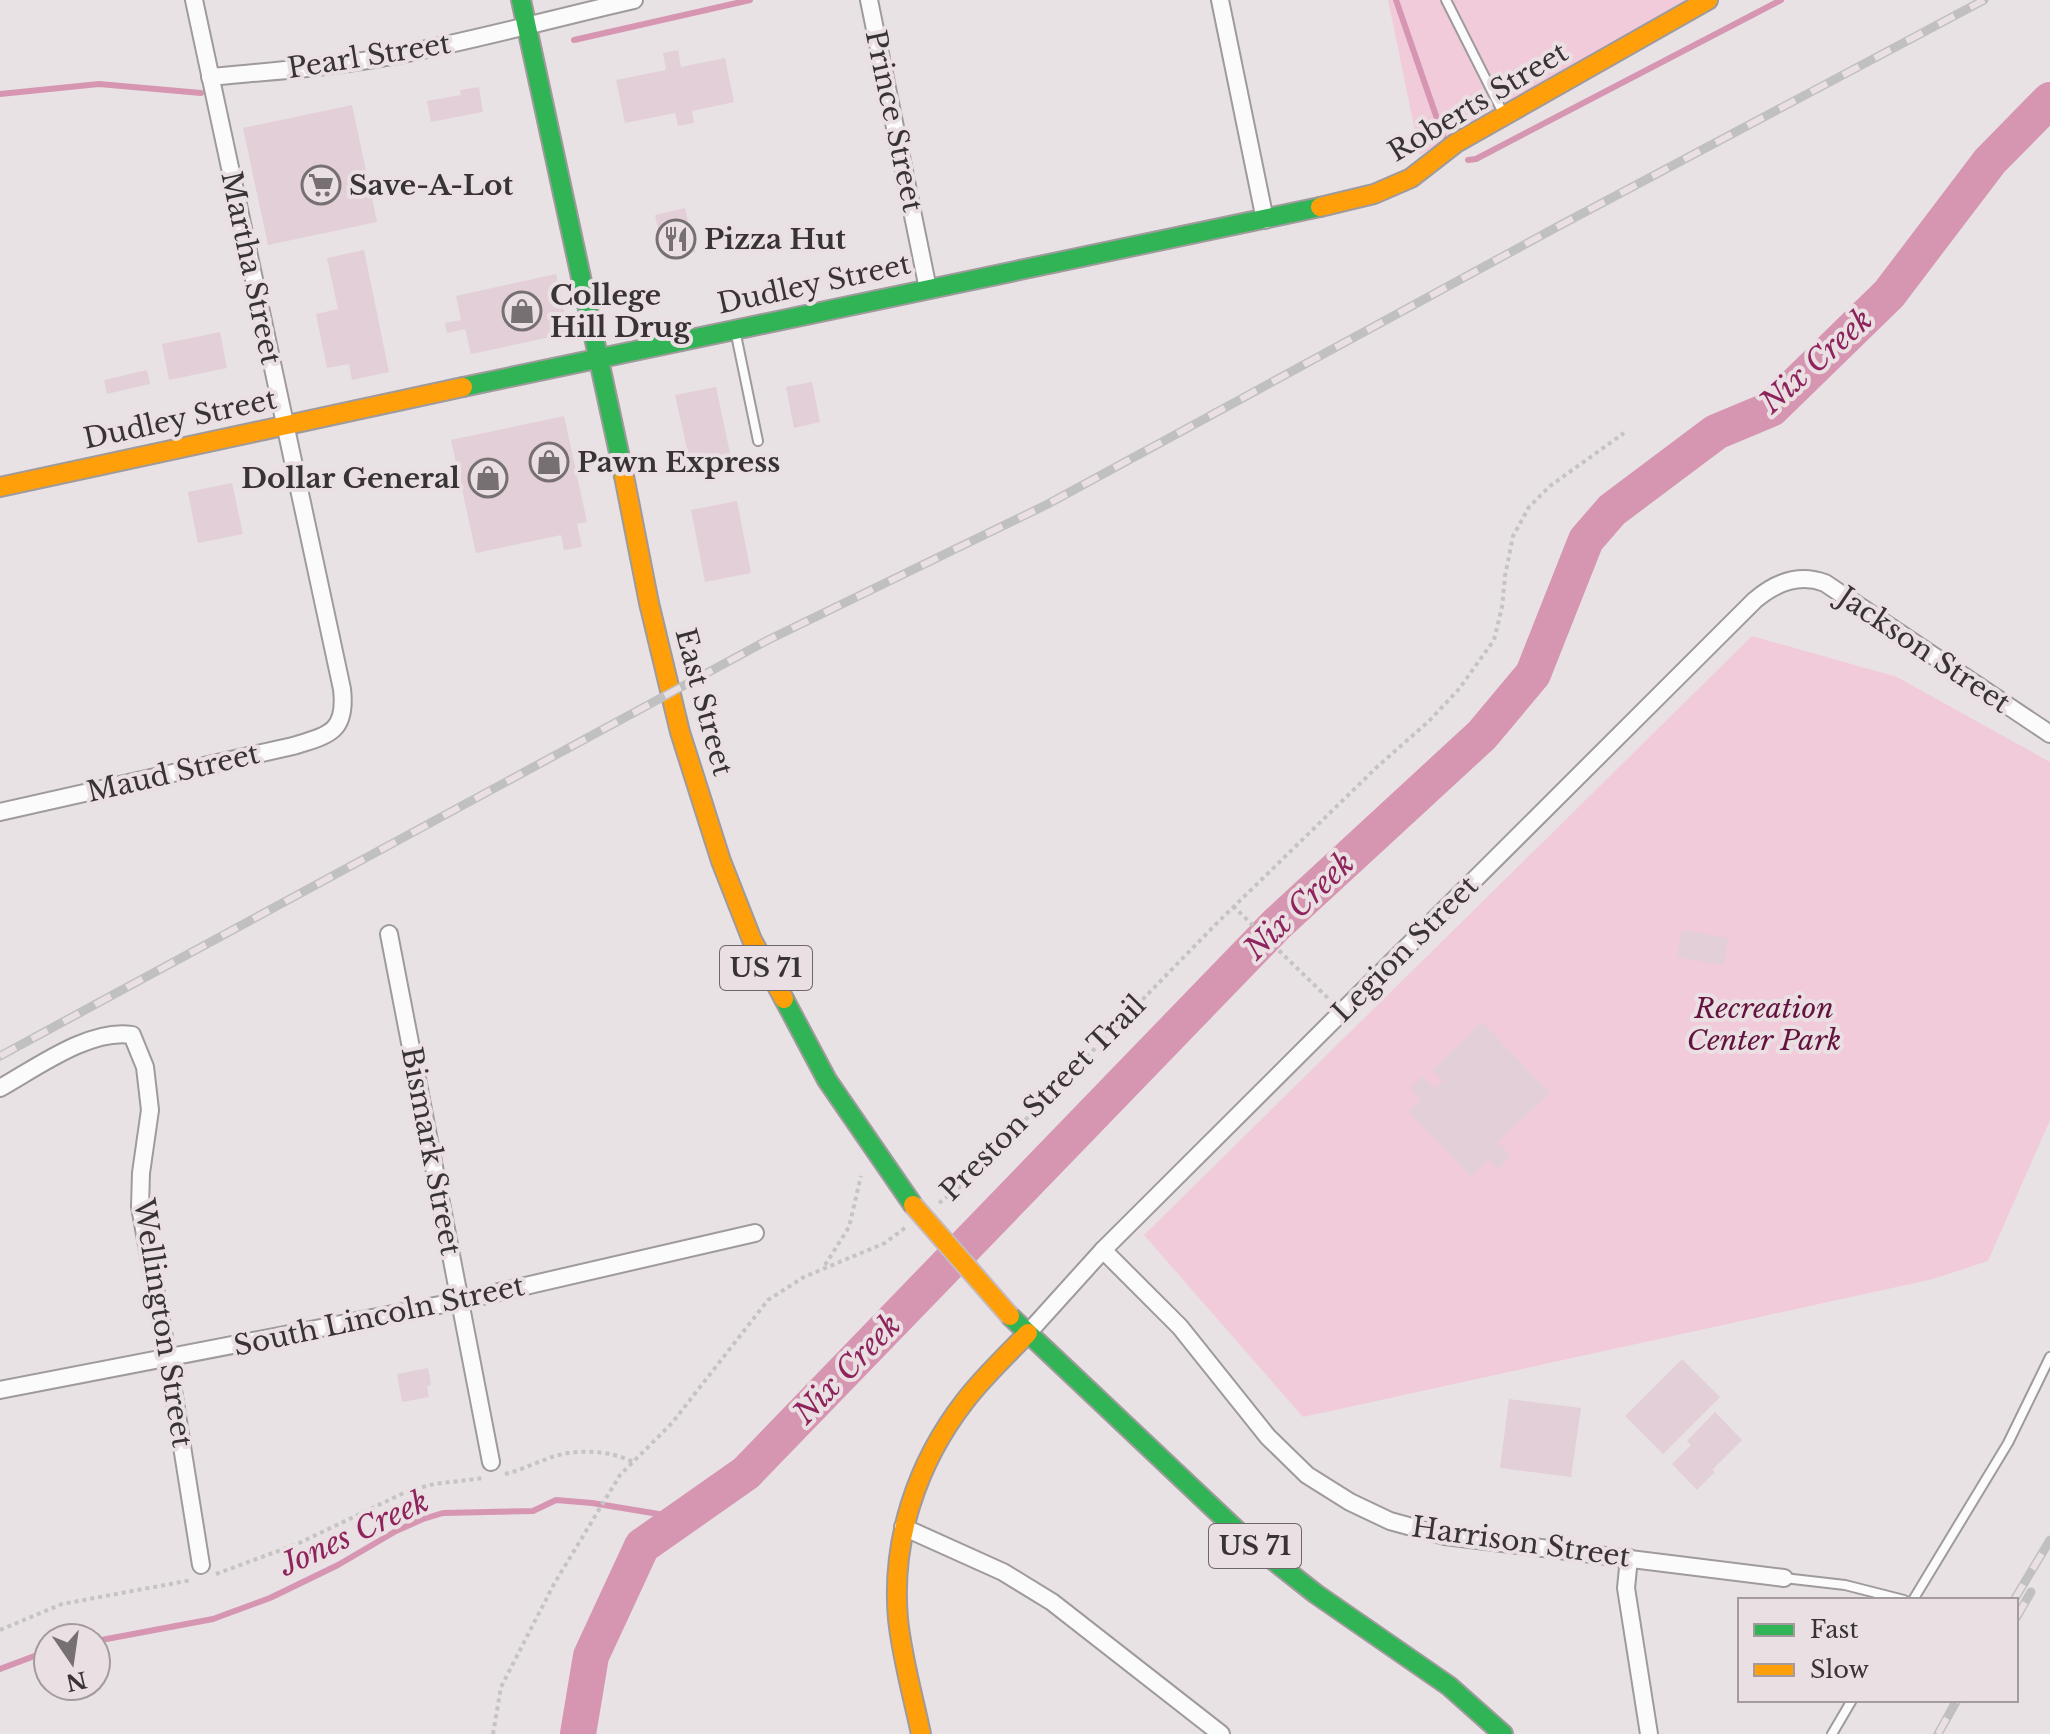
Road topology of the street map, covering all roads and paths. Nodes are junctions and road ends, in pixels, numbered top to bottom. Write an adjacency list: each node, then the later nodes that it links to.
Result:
1 (194, 0): 10 (street, Martha Street)
2 (521, 0): 9 (street, East Street / US 71)
3 (634, 0): 9 (street, Pearl Street)
4 (869, 0): 13 (street, Prince Street)
5 (1220, 0): 12 (street)
6 (1446, 0): 11 (lane)
7 (1708, 0): 8 (street, Roberts Street)
8 (1688, 5): 11 (street, Roberts Street)
9 (526, 24): 10 (street, Pearl Street); 15 (street, East Street / US 71)
10 (210, 77): 16 (street, Martha Street)
11 (1504, 116): 12 (street, Roberts Street)
12 (1265, 220): 13 (street, Dudley Street)
13 (928, 289): 14 (street, Dudley Street)
14 (735, 329): 15 (street, Dudley Street); 18 (lane)
15 (600, 357): 16 (street, Dudley Street); 30 (street, East Street / US 71)
16 (285, 424): 19 (street, Dudley Street); 21 (street, Martha Street)
17 (1624, 433): 24 (path, Preston Street Trail)
18 (758, 441)
19 (0, 487)
20 (1793, 580): 22 (street, Jackson Street); 32 (street, Legion Street)
21 (341, 723): 23 (street, Maud Street)
22 (2050, 734)
23 (0, 811)
24 (1233, 906): 26 (path); 29 (path, Preston Street Trail)
25 (389, 934): 34 (street, Bismark Street)
26 (1317, 987)
27 (0, 1088): 37 (street, Wellington Street)
28 (861, 1176): 33 (path)
29 (936, 1205)
30 (912, 1214): 33 (path); 35 (street, East Street / US 71, bridge)
31 (755, 1233): 34 (street, South Lincoln Street)
32 (1103, 1250): 35 (street, Legion Street); 42 (street, Harrison Street)
33 (824, 1267): 39 (path)
34 (460, 1301): 37 (street, South Lincoln Street); 40 (street, Bismark Street)
35 (1028, 1333): 41 (street); 52 (street, US 71)
36 (2050, 1357): 46 (lane)
37 (168, 1359): 38 (street, South Lincoln Street); 43 (street, Wellington Street)
38 (0, 1390)
39 (633, 1462): 40 (path); 49 (path)
40 (493, 1472): 43 (path)
41 (903, 1527): 50 (street); 51 (street)
42 (1629, 1558): 44 (street, Harrison Street); 53 (street)
43 (205, 1572): 47 (path)
44 (1784, 1578): 45 (lane, Harrison Street)
45 (1896, 1598)
46 (1914, 1598)
47 (0, 1630)
48 (1851, 1702): 54 (lane)
49 (492, 1734)
50 (921, 1734)
51 (1221, 1734)
52 (1503, 1734)
53 (1649, 1734)
54 (1832, 1734)

